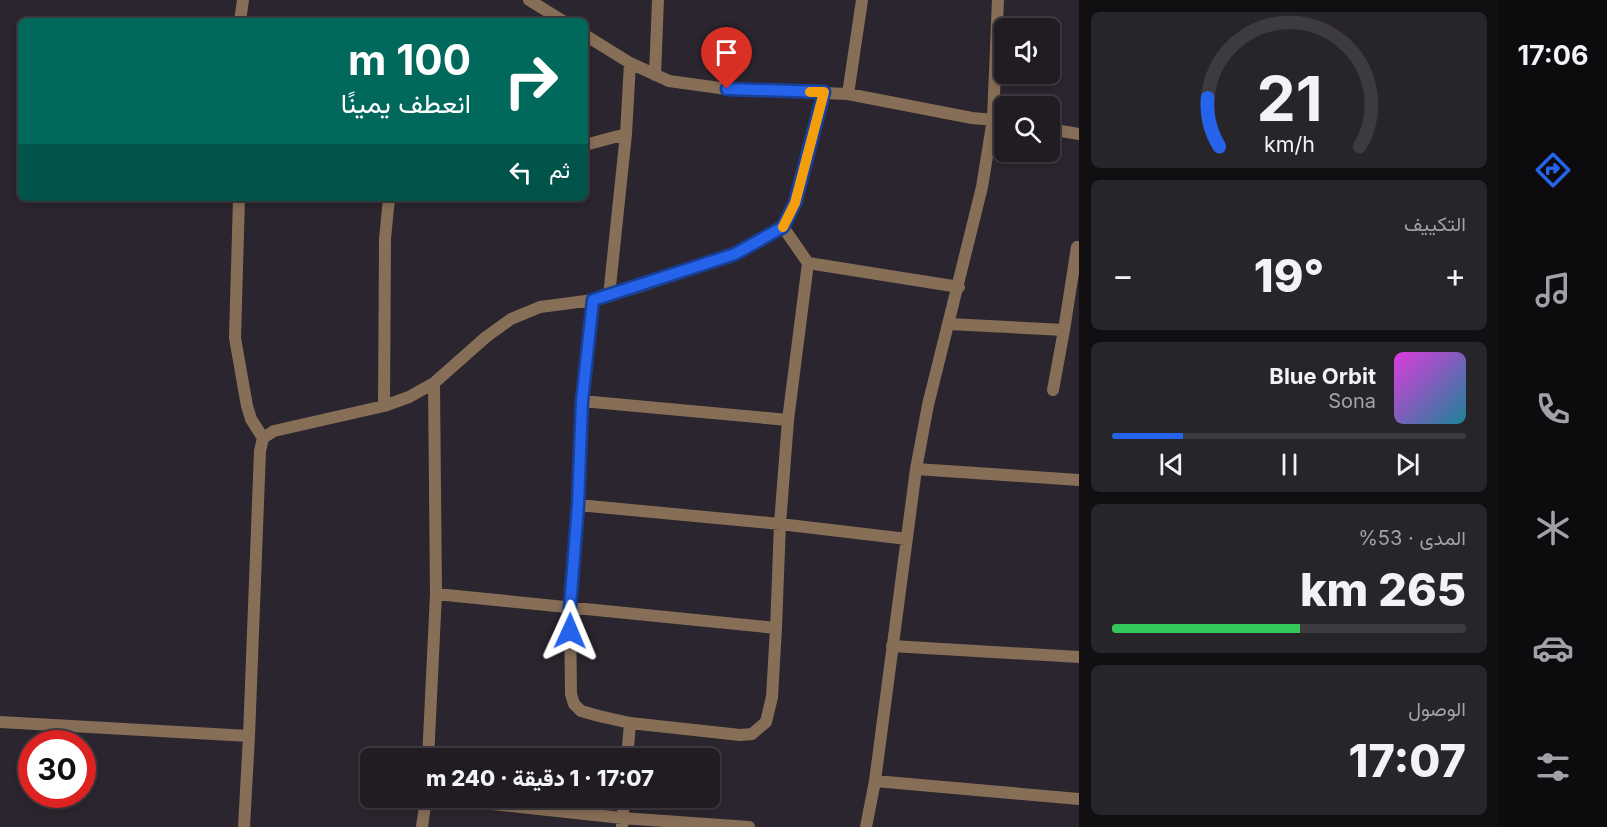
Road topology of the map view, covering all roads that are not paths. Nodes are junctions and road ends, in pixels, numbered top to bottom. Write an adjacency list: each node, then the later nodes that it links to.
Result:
1 (243, 0): 6 (street)
2 (530, 0): 7 (street)
3 (658, 0): 10 (street)
4 (862, 0): 12 (street)
5 (998, 0): 13 (street)
6 (240, 18)
7 (558, 18)
8 (588, 37): 9 (street)
9 (630, 63): 10 (street); 16 (street)
10 (655, 75): 11 (street)
11 (824, 92): 12 (street); 22 (street)
12 (848, 94): 14 (street)
13 (999, 96)
14 (994, 120)
15 (1060, 131): 17 (street)
16 (626, 134): 19 (street); 26 (street)
17 (1079, 134)
18 (994, 140): 25 (street)
19 (588, 144)
20 (239, 201): 35 (street)
21 (389, 201): 33 (street)
22 (783, 227): 24 (street); 26 (street)
23 (1077, 247): 29 (street)
24 (808, 263): 25 (street); 34 (street)
25 (958, 287): 28 (street)
26 (609, 296): 27 (street)
27 (593, 300): 30 (street); 32 (street)
28 (949, 324): 29 (street); 36 (street)
29 (1064, 330): 31 (street)
30 (434, 383): 33 (street); 41 (street)
31 (1053, 390)
32 (582, 401): 34 (street); 38 (street)
33 (384, 406): 35 (street)
34 (788, 420): 39 (street)
35 (263, 438): 48 (street)
36 (916, 469): 37 (street); 40 (street)
37 (1079, 480)
38 (578, 505): 39 (street); 42 (street)
39 (780, 524): 40 (street); 43 (street)
40 (907, 539): 44 (street)
41 (436, 594): 42 (street); 49 (street)
42 (570, 607): 43 (street); 47 (street)
43 (776, 628): 47 (street)
44 (892, 646): 45 (street); 51 (street)
45 (1079, 657)
46 (0, 722): 48 (street)
47 (630, 723): 50 (street)
48 (249, 736): 56 (street)
49 (429, 748)
50 (628, 748)
51 (875, 781): 52 (street); 59 (street)
52 (1079, 799)
53 (425, 808): 57 (street)
54 (513, 808): 55 (street)
55 (622, 822): 58 (street)
56 (244, 827)
57 (422, 827)
58 (749, 827)
59 (866, 827)

